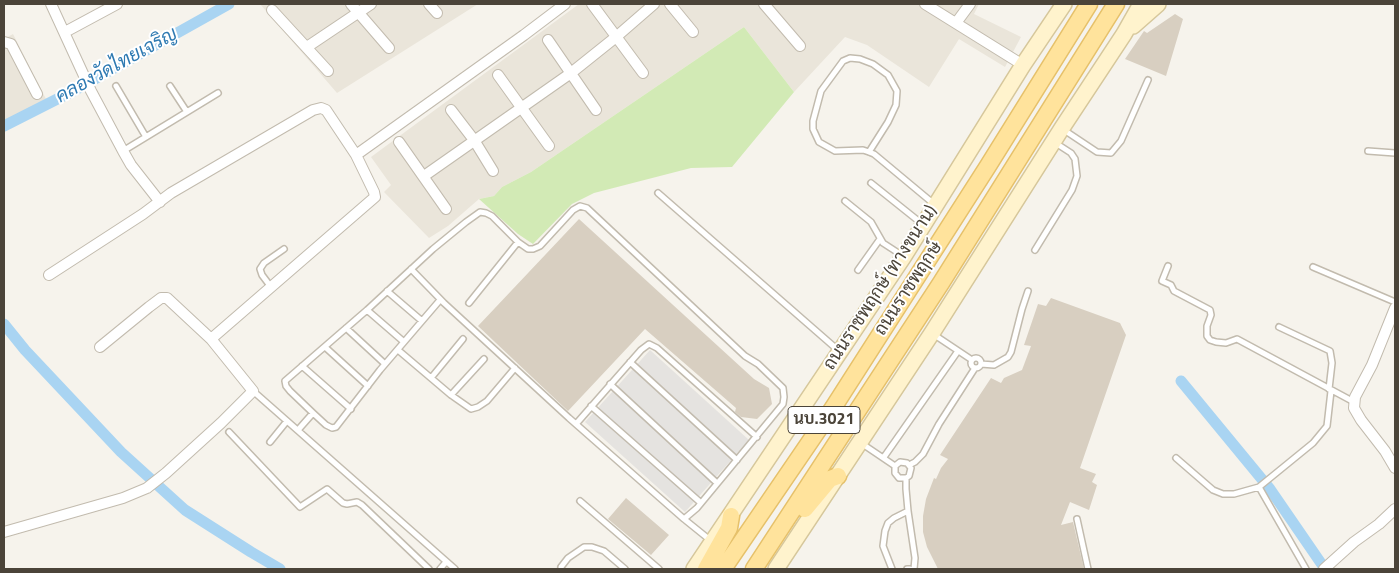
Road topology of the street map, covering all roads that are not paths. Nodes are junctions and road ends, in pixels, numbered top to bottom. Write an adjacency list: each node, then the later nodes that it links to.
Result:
1 (51, 4): 24 (street)
2 (117, 4): 24 (street)
3 (351, 4): 20 (street)
4 (371, 4): 20 (street)
5 (429, 4): 21 (street)
6 (565, 4): 56 (street)
7 (592, 4): 27 (street)
8 (654, 4): 27 (street)
9 (670, 4): 25 (street)
10 (764, 4): 30 (street)
11 (925, 4): 23 (street)
12 (970, 4): 23 (street)
13 (1057, 4): 22 (main road)
14 (1064, 4): 22 (main road, ถนนราชพฤกษ์ (ทางขนาน) / นบ.3021)
15 (1089, 4): 150 (main road, ถนนราชพฤกษ์ / นบ.3021)
16 (1116, 4): 139 (main road, ถนนราชพฤกษ์ / นบ.3021)
17 (1141, 4): 26 (main road, นบ.3021)
18 (1158, 4): 26 (main road)
19 (272, 10): 31 (street)
20 (358, 12): 31 (street); 32 (street)
21 (437, 13)
22 (1052, 21): 33 (main road, ถนนราชพฤกษ์ (ทางขนาน) / นบ.3021)
23 (956, 23): 33 (street)
24 (65, 32): 52 (street)
25 (693, 32)
26 (1124, 34): 47 (main road, นบ.3021)
27 (616, 37): 35 (street); 36 (street)
28 (548, 40): 35 (street)
29 (4, 42): 42 (street)
30 (800, 46)
31 (307, 48): 34 (street)
32 (389, 48)
33 (1023, 65): 63 (main road, ถนนราชพฤกษ์ (ทางขนาน) / นบ.3021)
34 (328, 71)
35 (571, 73): 43 (street); 45 (street)
36 (642, 73)
37 (498, 75): 43 (street)
38 (1148, 80): 47 (lane)
39 (116, 86): 48 (lane)
40 (170, 86): 46 (lane)
41 (218, 92): 46 (lane)
42 (36, 94)
43 (523, 108): 49 (street); 51 (street)
44 (451, 110): 49 (street)
45 (596, 110)
46 (187, 112): 48 (lane)
47 (1058, 135): 69 (lane); 87 (main road, นบ.3021)
48 (146, 137): 52 (lane)
49 (474, 140): 57 (street); 58 (street)
50 (399, 142): 58 (street)
51 (549, 146)
52 (123, 151): 62 (street)
53 (1368, 151): 55 (lane)
54 (869, 152): 54 (lane); 63 (lane)
55 (1395, 154)
56 (356, 155): 62 (street); 76 (street)
57 (493, 172)
58 (424, 176): 64 (street)
59 (871, 183): 65 (lane)
60 (658, 194): 94 (lane)
61 (845, 201): 66 (lane)
62 (160, 202): 75 (street)
63 (936, 205): 65 (main road, ถนนราชพฤกษ์ (ทางขนาน) / นบ.3021)
64 (446, 209)
65 (924, 224): 70 (main road, ถนนราชพฤกษ์ (ทางขนาน) / นบ.3021)
66 (880, 239): 70 (lane); 74 (lane)
67 (518, 242): 73 (lane); 81 (lane); 118 (lane)
68 (284, 249): 76 (lane)
69 (1035, 250)
70 (904, 256): 94 (main road, ถนนราชพฤกษ์ (ทางขนาน) / นบ.3021)
71 (1168, 266): 107 (lane)
72 (1313, 267): 80 (lane)
73 (411, 269): 77 (lane); 79 (lane)
74 (858, 270)
75 (49, 275)
76 (271, 287): 88 (street)
77 (387, 291): 83 (lane); 84 (lane)
78 (1028, 291): 100 (lane)
79 (440, 300): 84 (lane); 102 (lane)
80 (1395, 302)
81 (469, 303)
82 (1395, 308): 110 (street)
83 (367, 310): 86 (lane); 90 (lane)
84 (422, 321): 90 (lane)
85 (1279, 327): 107 (lane)
86 (346, 328): 92 (lane); 99 (lane)
87 (932, 333): 95 (lane); 120 (main road, นบ.3021)
88 (211, 339): 91 (street); 108 (street)
89 (463, 340): 104 (lane)
90 (404, 342): 93 (lane)
91 (100, 347)
92 (325, 347): 101 (lane); 106 (lane)
93 (398, 350): 99 (lane); 104 (lane)
94 (839, 351): 135 (main road, ถนนราชพฤกษ์ (ทางขนาน) / นบ.3021)
95 (958, 351): 97 (lane); 121 (lane)
96 (484, 359): 109 (lane)
97 (972, 360): 100 (lane); 103 (lane)
98 (630, 362): 105 (lane); 118 (lane); 123 (lane)
99 (385, 364): 106 (lane)
100 (981, 364): 103 (lane)
101 (302, 366): 112 (lane); 113 (lane)
102 (515, 368): 109 (lane); 115 (lane)
103 (975, 368): 124 (lane)
104 (431, 378): 109 (lane)
105 (610, 384): 111 (lane); 129 (lane)
106 (368, 386): 112 (lane)
107 (1330, 390): 110 (lane); 130 (lane)
108 (253, 391): 114 (lane); 138 (street)
109 (451, 395)
110 (1355, 402): 126 (street)
111 (591, 406): 115 (lane); 132 (lane)
112 (351, 409): 113 (lane)
113 (313, 413): 116 (lane)
114 (287, 421): 116 (lane); 119 (lane)
115 (576, 424): 136 (lane)
116 (298, 430): 141 (lane)
117 (229, 432): 143 (lane)
118 (757, 437): 123 (lane)
119 (270, 442)
120 (860, 442): 121 (lane); 127 (main road, นบ.3021)
121 (884, 457): 125 (lane)
122 (1176, 458): 130 (lane)
123 (737, 460): 129 (lane)
124 (909, 465): 125 (lane); 128 (lane)
125 (896, 466): 128 (lane)
126 (1395, 468)
127 (838, 476): 139 (main road); 152 (main road, นบ.3021)
128 (906, 478): 134 (lane)
129 (717, 483): 132 (lane)
130 (1259, 487): 156 (lane)
131 (580, 501): 147 (lane)
132 (701, 503): 136 (lane)
133 (1395, 509): 157 (street)
134 (908, 511): 153 (lane); 154 (lane)
135 (731, 516): 140 (main road, ถนนราชพฤกษ์ (ทางขนาน) / นบ.3021); 149 (main road)
136 (684, 519): 140 (lane)
137 (1077, 519): 155 (lane)
138 (4, 532)
139 (778, 534): 151 (main road, ถนนราชพฤกษ์ / นบ.3021)
140 (713, 542): 148 (main road, ถนนราชพฤกษ์ (ทางขนาน) / นบ.3021)
141 (446, 562): 144 (lane); 145 (lane)
142 (561, 567): 146 (lane)
143 (429, 569)
144 (440, 569)
145 (455, 569)
146 (625, 569)
147 (658, 569)
148 (694, 569)
149 (706, 569)
150 (723, 569)
151 (754, 569)
152 (776, 569)
153 (892, 569)
154 (914, 569)
155 (1088, 569)
156 (1306, 569)
157 (1324, 569)

